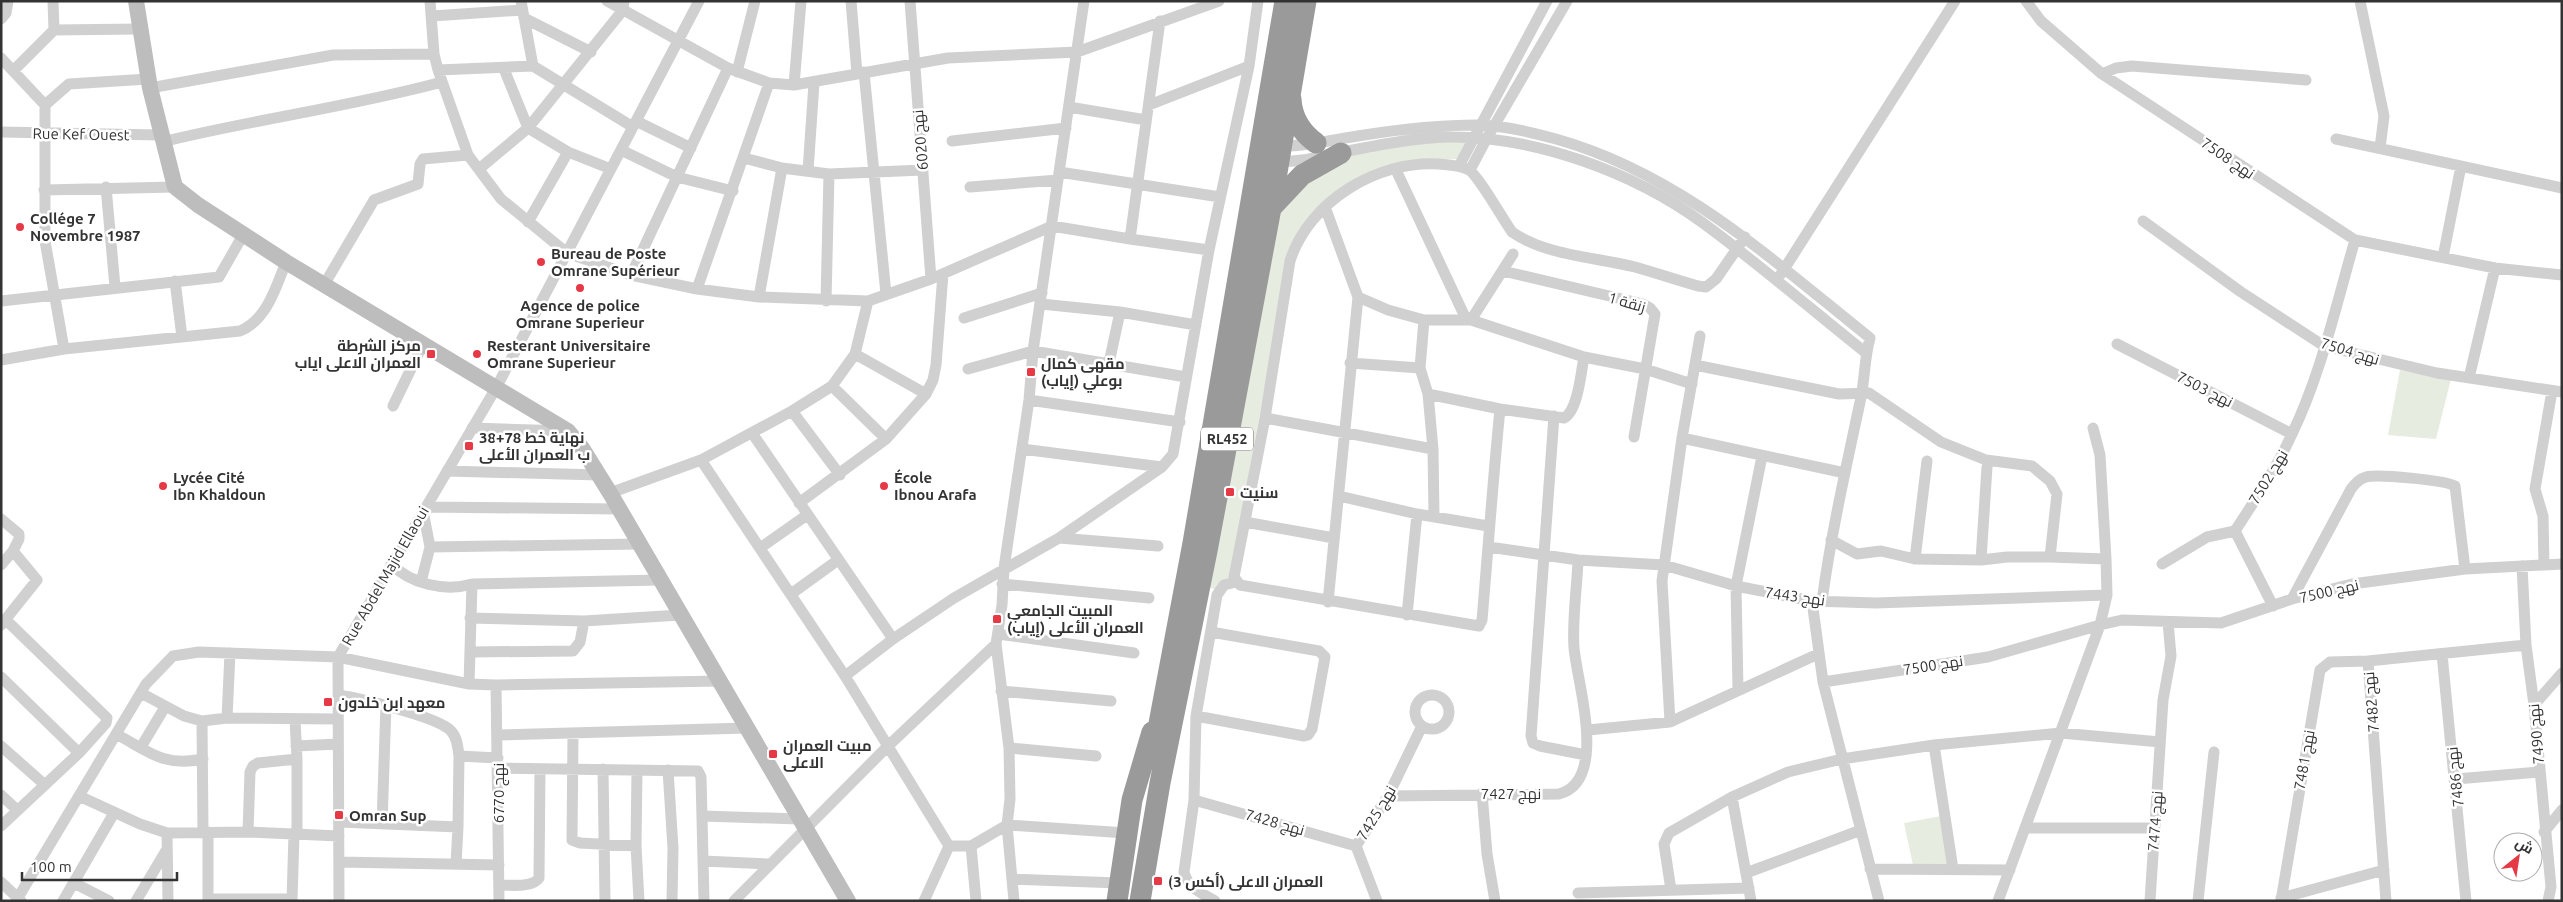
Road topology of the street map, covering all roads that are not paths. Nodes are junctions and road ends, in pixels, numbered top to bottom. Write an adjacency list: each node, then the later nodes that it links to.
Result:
1 (8, 1): 24 (street)
2 (54, 1): 27 (street)
3 (136, 1): 26 (street)
4 (430, 1): 23 (street)
5 (607, 1): 21 (street)
6 (698, 1): 28 (street, Rue Abdel Majid Ellaoui)
7 (755, 1): 38 (street)
8 (801, 1): 47 (street)
9 (850, 1): 40 (street)
10 (910, 1): 33 (street, نهج 6020)
11 (1084, 1): 30 (street)
12 (1219, 1): 25 (street)
13 (1258, 1): 35 (street)
14 (1284, 1): 72 (highway, RL452)
15 (1306, 1): 49 (highway, RL452)
16 (1547, 1): 55 (street)
17 (1567, 1): 56 (street)
18 (1955, 1): 112 (street)
19 (2026, 1): 41 (street, نهج 7508)
20 (2360, 1): 68 (street)
21 (623, 6): 28 (street); 29 (street)
22 (523, 10): 23 (street); 29 (street); 34 (street)
23 (432, 16): 31 (street)
24 (1, 19)
25 (1160, 21): 30 (street); 51 (street)
26 (139, 29): 27 (street); 46 (street)
27 (54, 30): 39 (street)
28 (679, 39): 38 (street); 54 (street, Rue Abdel Majid Ellaoui)
29 (591, 52): 48 (street)
30 (1077, 52): 33 (street); 52 (street)
31 (434, 54): 37 (street); 46 (street)
32 (1, 58): 39 (street)
33 (913, 63): 40 (street); 80 (street, نهج 6020)
34 (532, 66): 36 (street); 48 (street)
35 (1249, 66): 51 (street); 95 (street)
36 (504, 69): 37 (street); 57 (street)
37 (438, 70): 43 (street)
38 (732, 70): 44 (street); 67 (street)
39 (13, 71): 50 (street)
40 (861, 73): 45 (street); 84 (street)
41 (2102, 74): 42 (street); 104 (street, نهج 7508)
42 (2306, 80)
43 (442, 82): 64 (street, Rue Kef Ouest); 73 (street)
44 (769, 83): 47 (street); 74 (street)
45 (814, 83): 47 (street); 83 (street)
46 (149, 84): 50 (street); 64 (street)
47 (794, 85)
48 (562, 86): 54 (street); 57 (street)
49 (1291, 92): 66 (highway); 72 (highway, RL452)
50 (45, 105): 60 (street)
51 (1149, 105): 53 (street)
52 (1069, 107): 53 (street); 58 (street)
53 (1146, 120): 88 (street)
54 (634, 124): 67 (street); 69 (street, Rue Abdel Majid Ellaoui)
55 (1480, 125): 56 (street); 61 (street); 66 (street)
56 (1493, 126): 62 (street); 102 (street)
57 (528, 128): 70 (street); 78 (street)
58 (1066, 128): 65 (street); 86 (street)
59 (1, 132): 60 (street, Rue Kef Ouest)
60 (44, 133): 64 (street, Rue Kef Ouest); 93 (street)
61 (1472, 138): 62 (street); 71 (street); 75 (street)
62 (1486, 138): 82 (street); 105 (street)
63 (2336, 138): 68 (street)
64 (161, 139): 89 (street)
65 (952, 142)
66 (1316, 143): 72 (street)
67 (691, 148): 87 (street)
68 (2380, 148): 76 (street)
69 (620, 150): 79 (street, Rue Abdel Majid Ellaoui); 87 (street)
70 (568, 152): 79 (street); 98 (street)
71 (1341, 152): 72 (street); 97 (highway)
72 (1270, 153): 97 (highway, RL452); 273 (highway, RL452)
73 (468, 155): 78 (street); 120 (street)
74 (744, 158): 77 (street); 94 (street)
75 (1459, 166): 81 (street); 82 (street)
76 (2460, 166): 92 (street); 109 (street)
77 (782, 168): 83 (street); 125 (street)
78 (479, 169): 98 (street)
79 (611, 169): 107 (street, Rue Abdel Majid Ellaoui)
80 (923, 170): 84 (street); 117 (street, نهج 6020)
81 (1396, 170): 96 (street); 134 (street)
82 (1470, 170): 105 (street)
83 (808, 171): 85 (street)
84 (875, 171): 85 (street); 124 (street)
85 (829, 174): 129 (street)
86 (1059, 176): 88 (street); 90 (street); 100 (street)
87 (677, 178): 94 (street); 115 (street)
88 (1136, 186): 95 (street); 103 (street)
89 (175, 187): 91 (street); 101 (street)
90 (970, 187)
91 (106, 188): 93 (street); 121 (street)
92 (2562, 188)
93 (44, 190): 123 (street)
94 (733, 190): 122 (street)
95 (1220, 196): 106 (street)
96 (1325, 207): 126 (street); 167 (street)
97 (1271, 208): 273 (highway, RL452)
98 (528, 222): 107 (street)
99 (2142, 222): 140 (street, نهج 7504)
100 (1052, 226): 103 (street); 114 (street); 127 (street)
101 (243, 234): 110 (street); 119 (street)
102 (1745, 238): 105 (street); 112 (street)
103 (1130, 239): 106 (street)
104 (2355, 240): 109 (street); 140 (street, نهج 7502)
105 (1736, 249): 118 (street)
106 (1209, 250): 135 (street)
107 (567, 253): 115 (street); 157 (street, Rue Abdel Majid Ellaoui)
108 (1513, 254): 113 (street)
109 (2443, 257): 111 (street)
110 (286, 262): 120 (street); 136 (street)
111 (2495, 268): 116 (street); 154 (street)
112 (1784, 269): 118 (street); 143 (street)
113 (1503, 271): 134 (street); 152 (street, زنقة 1)
114 (943, 274): 117 (street); 159 (street)
115 (631, 275): 122 (street)
116 (2562, 275)
117 (932, 279): 124 (street)
118 (1776, 281): 143 (street)
119 (175, 282): 121 (street); 136 (street)
120 (324, 285): 138 (street)
121 (115, 287): 123 (street)
122 (697, 289): 125 (street)
123 (54, 294): 128 (street); 141 (street)
124 (886, 294): 130 (street)
125 (759, 297): 129 (street)
126 (1358, 297): 133 (street); 148 (street)
127 (1042, 298): 131 (street); 132 (street); 142 (street)
128 (1, 301)
129 (826, 301): 130 (street)
130 (868, 301): 144 (street)
131 (1120, 312): 135 (street); 147 (street)
132 (964, 318)
133 (1424, 320): 134 (street); 150 (street)
134 (1469, 320): 145 (street)
135 (1196, 325): 153 (street)
136 (182, 336): 141 (street)
137 (1700, 336): 149 (street)
138 (422, 344): 157 (street); 163 (street)
139 (2117, 344): 174 (street, نهج 7503)
140 (2324, 346): 154 (street, نهج 7504); 174 (street, نهج 7502)
141 (64, 349): 146 (street)
142 (1033, 351): 147 (street); 151 (street); 162 (street)
143 (1866, 353): 161 (street)
144 (855, 354): 156 (street); 159 (street)
145 (1584, 357): 152 (street); 166 (street)
146 (1, 360)
147 (1109, 363): 153 (street)
148 (1350, 363): 150 (street); 172 (street)
149 (1695, 365): 155 (street); 161 (street)
150 (1420, 368): 160 (street)
151 (968, 369)
152 (1645, 370): 155 (street); 175 (street, زنقة 1)
153 (1186, 377): 168 (street)
154 (2469, 378): 158 (street, نهج 7504)
155 (1692, 384): 176 (street)
156 (832, 386): 165 (street); 177 (street)
157 (496, 388): 169 (street, Rue Abdel Majid Ellaoui); 171 (street)
158 (2557, 391): 222 (street)
159 (926, 394): 177 (street)
160 (1428, 394): 164 (street); 179 (street)
161 (1862, 394): 186 (street); 211 (street)
162 (1029, 400): 168 (street); 178 (street)
163 (393, 406)
164 (1500, 409): 166 (street); 199 (street)
165 (792, 411): 173 (street); 187 (street)
166 (1554, 416): 210 (street)
167 (1265, 418): 172 (street); 198 (street)
168 (1180, 422): 183 (street)
169 (472, 428): 171 (street); 185 (street, Rue Abdel Majid Ellaoui)
170 (2093, 428): 213 (street)
171 (568, 431): 188 (street)
172 (1344, 432): 179 (street); 190 (street)
173 (752, 433): 181 (street); 191 (street)
174 (2292, 434): 200 (street, نهج 7502)
175 (1634, 438)
176 (1682, 438): 180 (street); 221 (street)
177 (886, 439): 187 (street)
178 (1022, 449): 183 (street); 224 (street)
179 (1433, 449): 196 (street)
180 (1762, 456): 186 (street); 231 (street)
181 (701, 460): 189 (street); 208 (street)
182 (1927, 461): 212 (street)
183 (1162, 467): 201 (street)
184 (1987, 467): 216 (street)
185 (447, 472): 188 (street); 192 (street, Rue Abdel Majid Ellaoui)
186 (1845, 473): 203 (street)
187 (840, 474): 191 (street)
188 (599, 475): 189 (street)
189 (610, 493): 193 (street)
190 (1339, 496): 194 (street); 202 (street)
191 (799, 503): 195 (street)
192 (425, 509): 193 (street); 206 (street); 217 (street, Rue Abdel Majid Ellaoui)
193 (618, 509): 204 (street)
194 (1417, 514): 196 (street); 240 (street)
195 (807, 515): 208 (street); 214 (street)
196 (1434, 516): 199 (street)
197 (1, 519): 209 (street)
198 (1245, 522): 202 (street); 228 (street)
199 (1488, 526): 207 (street)
200 (2235, 531): 218 (street); 238 (street)
201 (1059, 538): 205 (street); 224 (street)
202 (1334, 538): 237 (street)
203 (1831, 540): 212 (street); 236 (street)
204 (640, 544): 206 (street); 226 (street)
205 (1158, 546)
206 (430, 547): 227 (street)
207 (1488, 547): 210 (street, نهج 7443); 240 (street)
208 (760, 548): 232 (street)
209 (14, 552): 220 (street); 243 (street)
210 (1544, 556): 215 (street, نهج 7443); 296 (street)
211 (2050, 557): 213 (street); 216 (street)
212 (1915, 558): 216 (street)
213 (2106, 559): 233 (street)
214 (838, 560): 232 (street); 247 (street)
215 (1578, 560): 221 (street, نهج 7443); 281 (street, نهج 7427)
216 (1981, 560)
217 (391, 564): 227 (street); 255 (street, Rue Abdel Majid Ellaoui)
218 (2162, 564)
219 (2562, 564): 222 (street, نهج 7500)
220 (1, 565)
221 (1664, 565): 231 (street, نهج 7443); 278 (street)
222 (2544, 565): 223 (street, نهج 7500)
223 (2522, 566): 225 (street, نهج 7500); 249 (street, نهج 7490)
224 (1004, 568): 230 (street); 247 (street)
225 (2465, 569): 235 (street, نهج 7500); 235 (street)
226 (660, 580): 229 (street); 239 (street)
227 (420, 582): 229 (street)
228 (1236, 582): 237 (street); 246 (street)
229 (472, 584): 241 (street)
230 (1002, 584): 234 (street); 248 (street)
231 (1736, 586): 236 (street, نهج 7443); 264 (street)
232 (791, 594): 258 (street)
233 (2107, 595): 236 (street, نهج 7443); 245 (street)
234 (1148, 598)
235 (2292, 599): 238 (street, نهج 7500)
236 (1817, 601): 253 (street)
237 (1328, 602): 240 (street)
238 (2274, 606): 244 (street, نهج 7500)
239 (680, 615): 242 (street); 260 (street)
240 (1407, 615)
241 (470, 618): 242 (street); 250 (street)
242 (584, 621): 250 (street)
243 (3, 622): 295 (street)
244 (2168, 622): 245 (street, نهج 7500); 286 (street, نهج 7474)
245 (2100, 625): 261 (street, نهج 7500); 284 (street)
246 (1210, 632): 272 (street); 272 (street)
247 (893, 639): 258 (street)
248 (997, 639): 252 (street); 265 (street); 291 (street)
249 (2526, 644): 254 (street, نهج 7482); 270 (street, نهج 7490)
250 (471, 652): 262 (street)
251 (230, 653): 255 (street); 266 (street); 274 (street)
252 (1134, 653)
253 (1818, 654): 261 (street); 264 (street)
254 (2442, 654): 256 (street, نهج 7482); 309 (street, نهج 7486)
255 (338, 657): 262 (street); 267 (street, Rue Abdel Majid Ellaoui)
256 (2368, 661): 351 (street, نهج 7482); 361 (street, نهج 7481)
257 (2562, 673): 270 (street)
258 (845, 676): 291 (street)
259 (1, 677): 295 (street)
260 (720, 681): 263 (street); 280 (street)
261 (1823, 682): 301 (street)
262 (469, 684): 263 (street)
263 (496, 685): 285 (street, نهج 6770)
264 (1738, 690): 278 (street)
265 (1001, 691): 268 (street); 293 (street)
266 (141, 693): 271 (street); 283 (street)
267 (338, 695): 269 (street); 276 (street, Rue Abdel Majid Ellaoui)
268 (1111, 701)
269 (386, 705): 297 (street); 322 (street)
270 (2534, 705): 308 (street, نهج 7490)
271 (165, 707): 277 (street); 292 (street)
272 (1196, 716): 316 (street)
273 (1166, 717): 334 (highway); 357 (highway, RL452); 381 (highway)
274 (228, 718): 275 (street); 277 (street)
275 (296, 719): 276 (street); 290 (street)
276 (338, 719): 287 (street, Rue Abdel Majid Ellaoui)
277 (202, 721): 299 (street)
278 (1670, 722): 281 (street)
279 (1422, 726): 314 (street, نهج 7425)
280 (747, 728): 282 (street); 323 (street)
281 (1588, 730): 296 (street, نهج 7427)
282 (573, 733): 285 (street); 304 (street)
283 (116, 734): 292 (street); 313 (street)
284 (2061, 734): 286 (street); 288 (street); 327 (street)
285 (497, 735): 302 (street, نهج 6770)
286 (2160, 742): 328 (street, نهج 7474)
287 (338, 744): 290 (street); 321 (street, Rue Abdel Majid Ellaoui)
288 (1934, 745): 301 (street); 348 (street)
289 (1, 746): 310 (street)
290 (296, 746): 300 (street)
291 (888, 746): 323 (street); 339 (street)
292 (141, 747): 299 (street)
293 (1009, 748): 298 (street); 324 (street)
294 (2214, 752): 389 (street)
295 (79, 753): 310 (street)
296 (1586, 755): 311 (street, نهج 7427)
297 (458, 756): 302 (street); 326 (street)
298 (1096, 756)
299 (204, 759): 330 (street)
300 (297, 759): 331 (street); 335 (street)
301 (1842, 759): 315 (street); 329 (street)
302 (498, 763): 303 (street); 347 (street, نهج 6770)
303 (540, 769): 304 (street); 356 (street)
304 (574, 769): 305 (street); 337 (street)
305 (603, 769): 306 (street); 337 (street)
306 (637, 770): 307 (street); 338 (street)
307 (668, 770): 320 (street); 373 (street)
308 (2539, 772): 309 (street); 332 (street, نهج 7490)
309 (2456, 780): 391 (street, نهج 7486)
310 (45, 785): 317 (street)
311 (1482, 793): 314 (street, نهج 7427); 384 (street)
312 (1, 795): 317 (street)
313 (79, 796): 319 (street); 362 (street)
314 (1388, 796): 341 (street, نهج 7425)
315 (1732, 797): 352 (street); 359 (street)
316 (1194, 800): 341 (street, نهج 7428); 382 (street)
317 (17, 810): 325 (street)
318 (2562, 810): 332 (street)
319 (114, 813): 333 (street); 355 (street)
320 (702, 816): 323 (street); 343 (street)
321 (339, 822): 322 (street); 336 (street, Rue Abdel Majid Ellaoui)
322 (382, 824): 326 (street)
323 (802, 824): 346 (street); 376 (street)
324 (1007, 825): 334 (street); 340 (street); 353 (street)
325 (1, 826)
326 (458, 827): 345 (street)
327 (2026, 828): 328 (street); 350 (street)
328 (2154, 828): 388 (street, نهج 7474)
329 (1861, 830): 349 (street); 352 (street)
330 (206, 832): 331 (street); 333 (street); 363 (street)
331 (248, 832): 335 (street)
332 (2544, 832): 392 (street, نهج 7490)
333 (167, 833): 342 (street)
334 (1126, 833): 357 (highway)
335 (296, 834): 336 (street); 364 (street)
336 (339, 836): 344 (street, Rue Abdel Majid Ellaoui)
337 (605, 844): 338 (street); 371 (street)
338 (636, 846): 372 (street)
339 (949, 846): 340 (street); 377 (street)
340 (971, 846): 378 (street)
341 (1356, 846): 383 (street, نهج 7425)
342 (168, 850): 367 (street); 368 (street)
343 (703, 861): 346 (street); 374 (street)
344 (338, 862): 345 (street); 369 (street, Rue Abdel Majid Ellaoui)
345 (456, 864): 347 (street)
346 (769, 864): 375 (street)
347 (499, 865): 356 (street, نهج 6770)
348 (1953, 869): 349 (street); 350 (street)
349 (1870, 870): 386 (street)
350 (2010, 870): 387 (street)
351 (2384, 870): 361 (street); 390 (street, نهج 7482)
352 (1746, 873): 358 (street)
353 (1012, 878): 357 (street); 379 (street)
354 (1, 882): 362 (street)
355 (74, 883): 365 (street); 366 (street)
356 (499, 885): 370 (street, نهج 6770)
357 (1128, 887): 380 (highway, RL452)
358 (1749, 888): 359 (street); 385 (street)
359 (1671, 890): 360 (street)
360 (1578, 893)
361 (2281, 899)
362 (18, 900)
363 (208, 900): 364 (street)
364 (292, 900)
365 (63, 901)
366 (109, 901)
367 (136, 901)
368 (168, 901)
369 (339, 901)
370 (499, 901)
371 (605, 901)
372 (639, 901)
373 (672, 901)
374 (704, 901)
375 (734, 901)
376 (848, 901)
377 (924, 901)
378 (976, 901)
379 (1014, 901)
380 (1140, 901)
381 (1153, 901)
382 (1215, 901)
383 (1377, 901)
384 (1496, 901)
385 (1751, 901)
386 (1879, 901)
387 (1998, 901)
388 (2150, 901)
389 (2198, 901)
390 (2386, 901)
391 (2466, 901)
392 (2548, 901)

